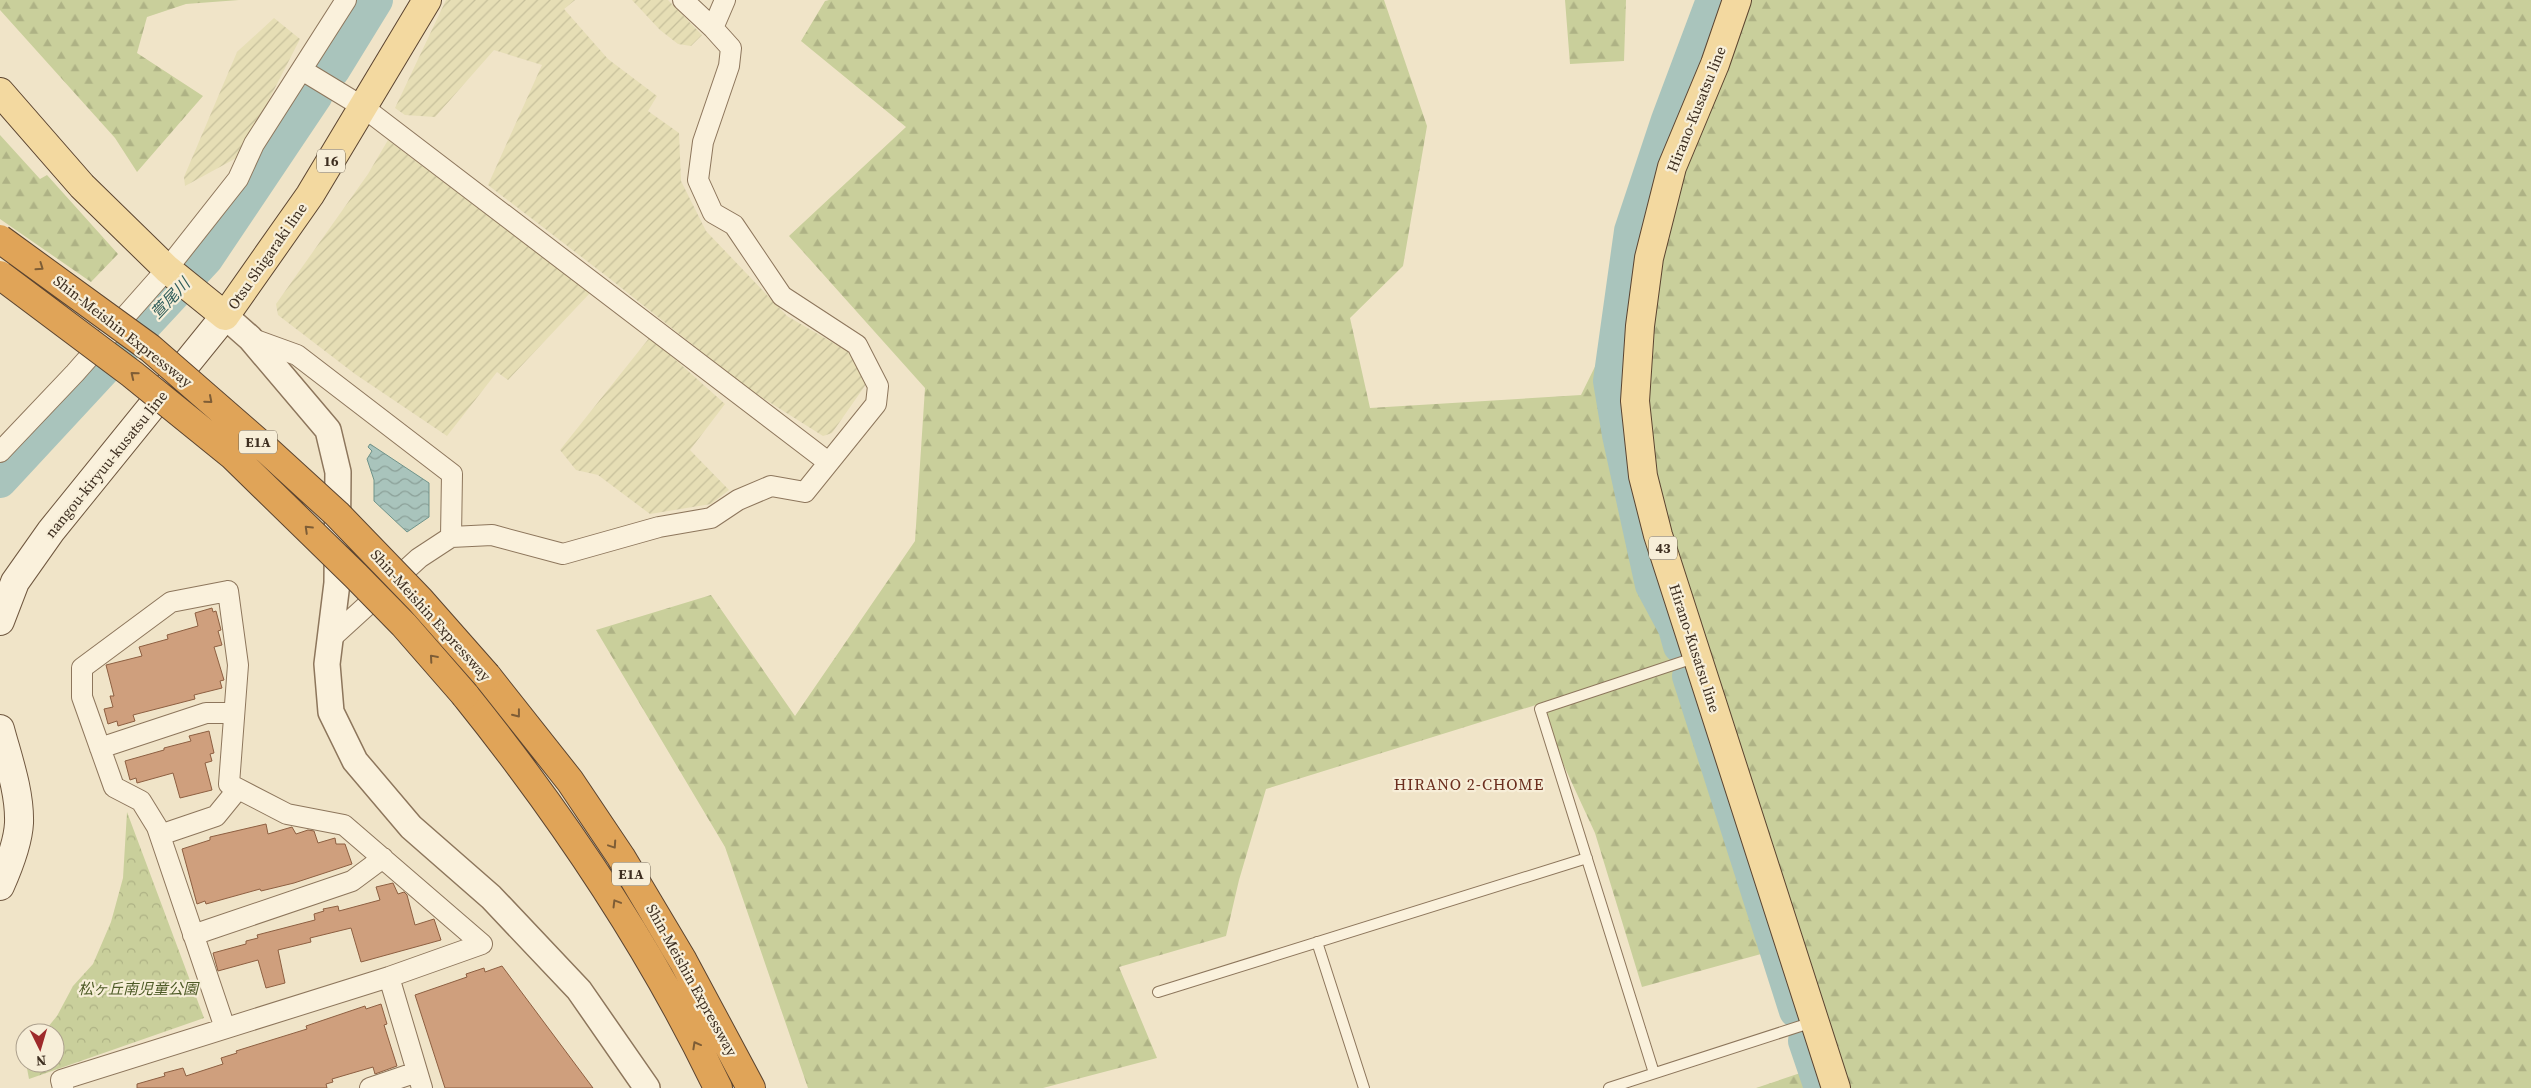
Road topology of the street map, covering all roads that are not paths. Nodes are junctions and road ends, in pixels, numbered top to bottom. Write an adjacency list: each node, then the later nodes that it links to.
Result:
1 (346, 0): 7 (street)
2 (427, 0): 9 (main road, Otsu Shigaraki line / 16)
3 (683, 0): 6 (street)
4 (726, 0): 6 (street)
5 (1737, 0): 20 (main road, Hirano-Kusatsu line / 43)
6 (713, 28): 16 (street)
7 (307, 73): 9 (street); 11 (street)
8 (0, 92): 11 (main road, Otsu Shigaraki line)
9 (357, 103): 13 (main road, Otsu Shigaraki line / 16); 16 (street)
10 (0, 240): 41 (highway, Shin-Meishin Expressway / E1A, one-way to 41, bridge)
11 (169, 270): 13 (main road, Otsu Shigaraki line); 15 (street)
12 (0, 275): 40 (highway, Shin-Meishin Expressway / E1A, one-way to 12, bridge)
13 (225, 316): 14 (street); 18 (main road, nangou-kiryuu-kusatsu line)
14 (250, 338): 17 (street); 19 (street)
15 (0, 452)
16 (828, 462): 17 (street)
17 (451, 537): 19 (street)
18 (0, 621)
19 (329, 640): 39 (street)
20 (1697, 657): 27 (lane); 33 (main road, Hirano-Kusatsu line / 43)
21 (234, 713): 23 (street); 23 (street); 24 (street)
22 (0, 729): 28 (main road)
23 (100, 748): 25 (street)
24 (238, 789): 25 (street); 26 (street)
25 (160, 835): 29 (street)
26 (383, 858): 29 (street); 31 (street)
27 (1587, 858): 30 (lane); 35 (lane)
28 (0, 886)
29 (194, 935): 34 (street)
30 (1318, 942): 32 (lane); 42 (lane)
31 (389, 977): 34 (street); 36 (street)
32 (1158, 992)
33 (1814, 1021): 35 (lane); 44 (main road, Hirano-Kusatsu line / 43)
34 (225, 1028): 37 (street)
35 (1654, 1073): 43 (lane)
36 (420, 1080): 38 (street)
37 (63, 1088)
38 (370, 1088)
39 (647, 1088)
40 (718, 1088)
41 (750, 1088)
42 (1364, 1088)
43 (1609, 1088)
44 (1836, 1088)

